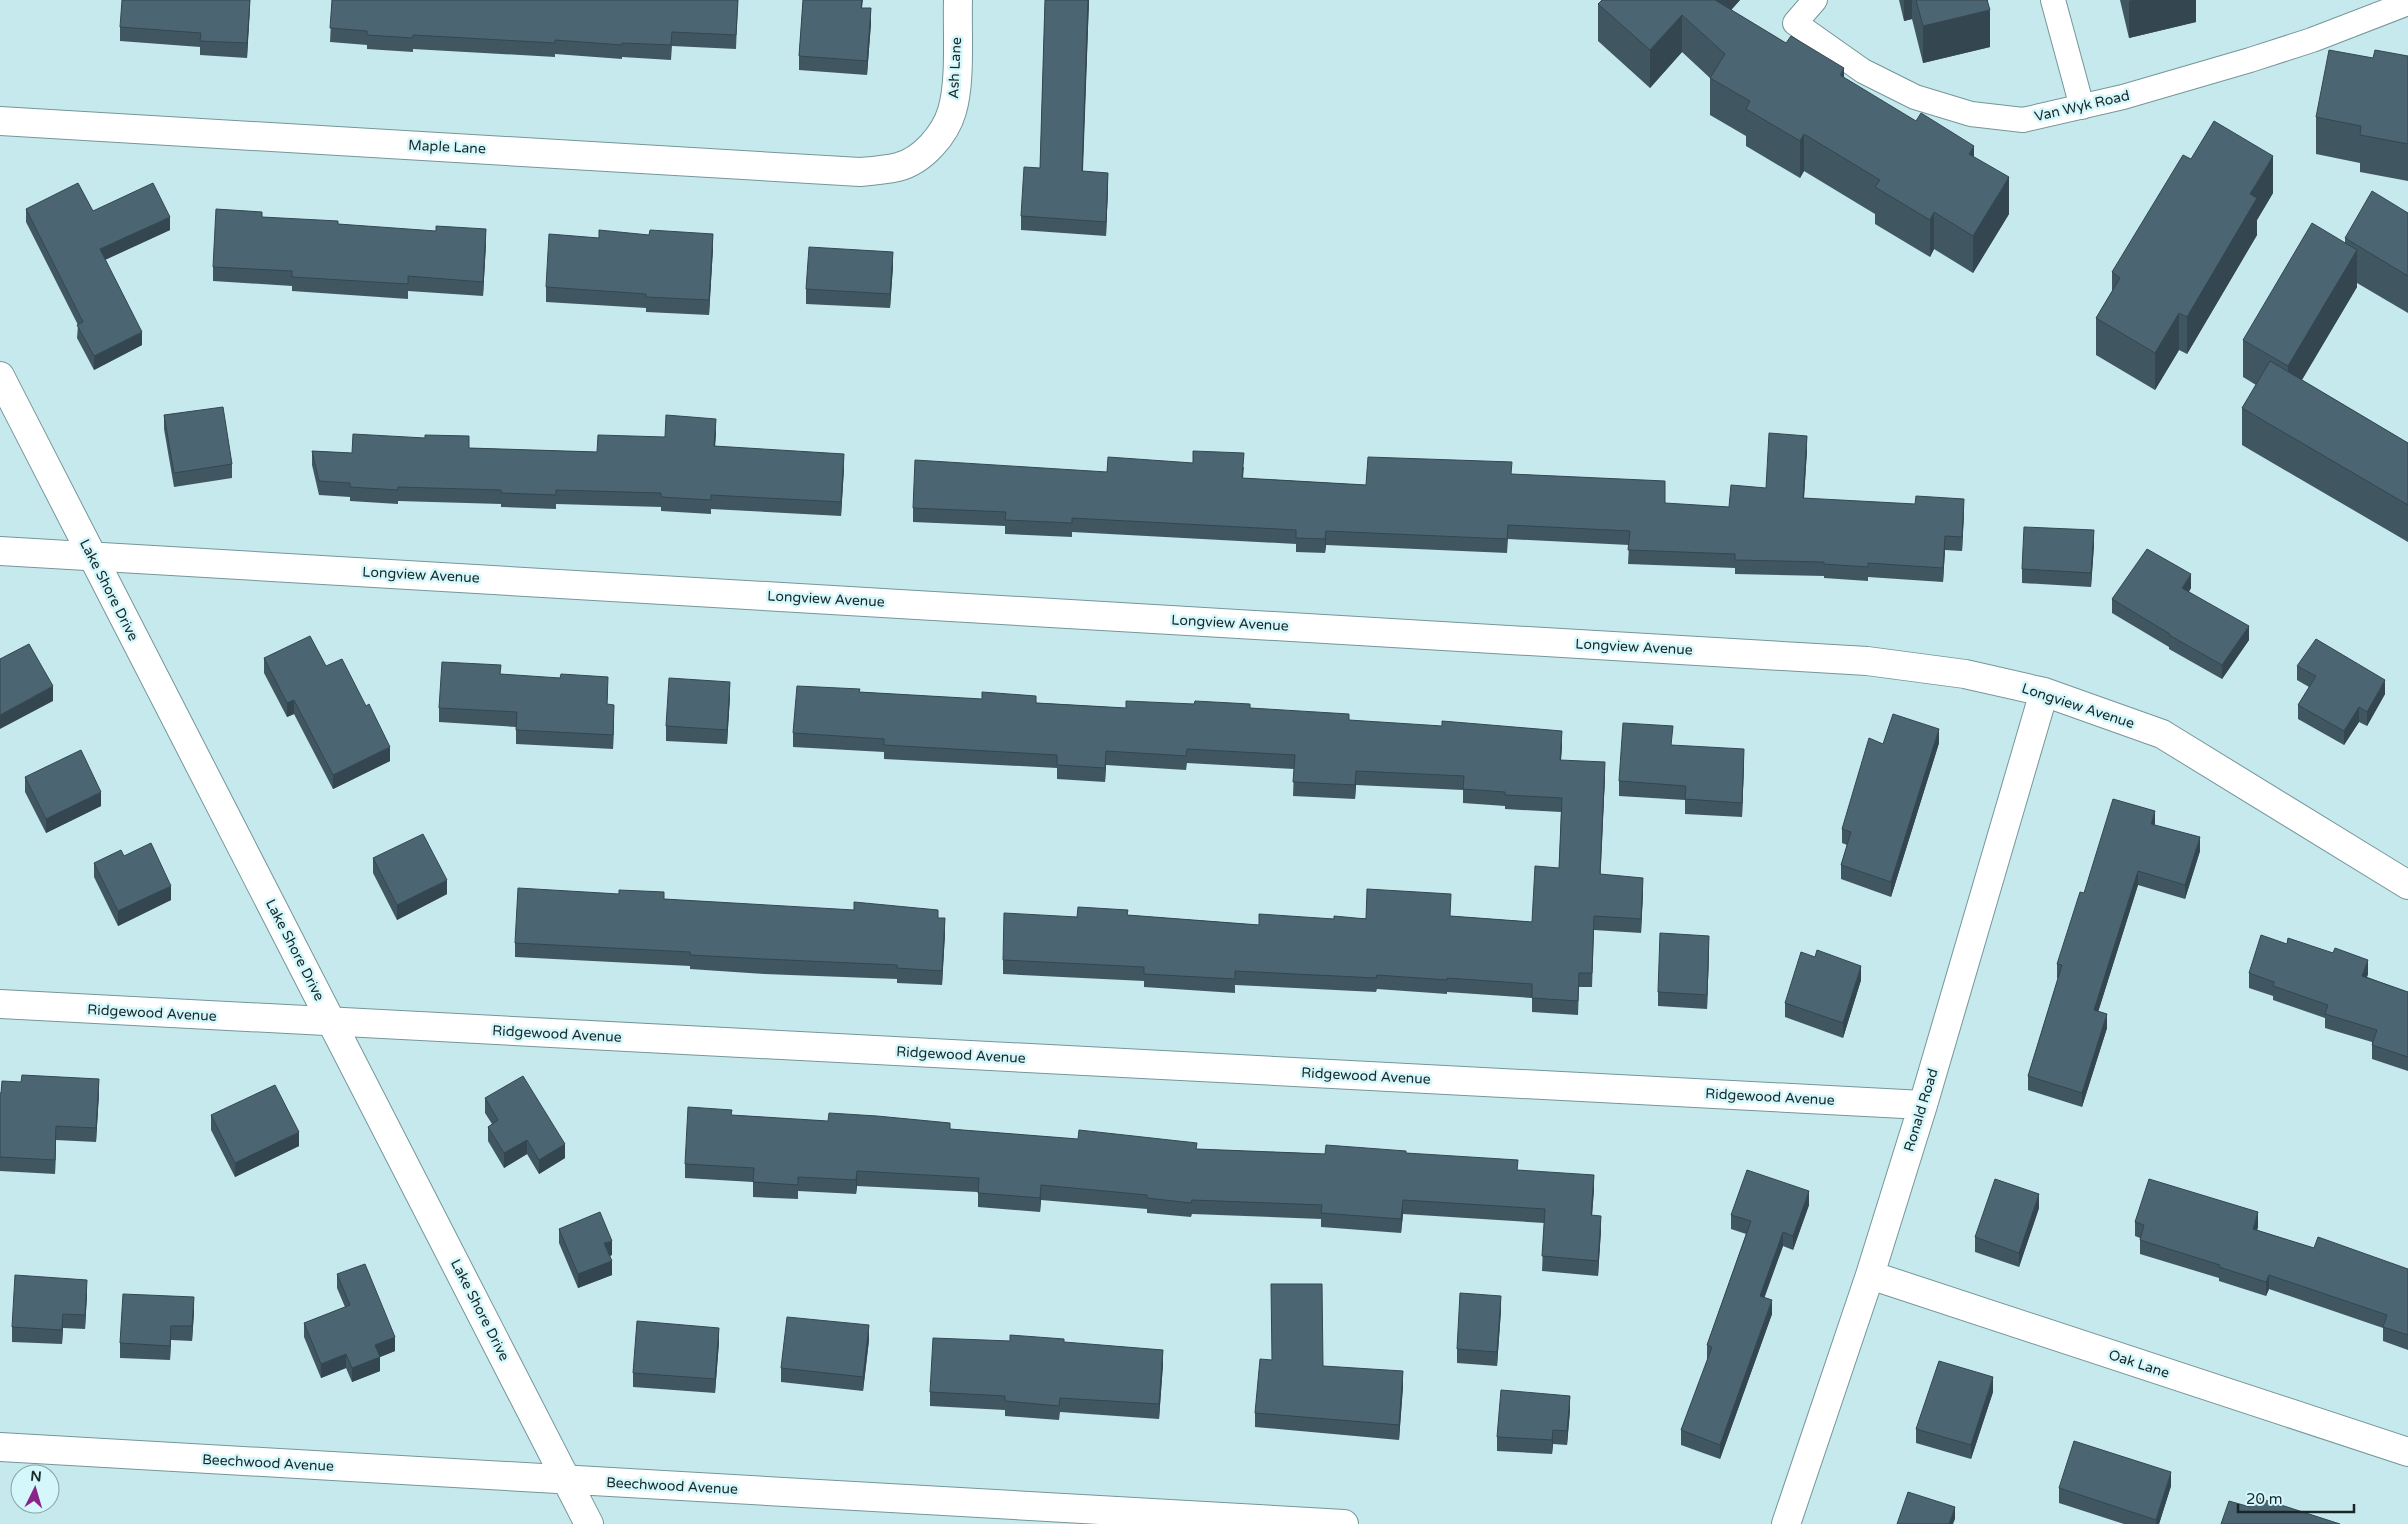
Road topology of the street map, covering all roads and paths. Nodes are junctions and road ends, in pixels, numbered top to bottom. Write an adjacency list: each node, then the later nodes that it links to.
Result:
1 (958, 0): 7 (street, Ash Lane)
2 (1816, 0): 5 (lane, Van Wyk Road)
3 (2053, 0): 5 (lane)
4 (2408, 3): 5 (lane, Van Wyk Road)
5 (2082, 107)
6 (0, 120): 7 (street, Maple Lane)
7 (893, 168)
8 (0, 376): 10 (street, Lake Shore Drive)
9 (0, 551): 10 (street, Longview Avenue)
10 (90, 556): 11 (street, Longview Avenue); 14 (street, Lake Shore Drive)
11 (2044, 692): 12 (street, Longview Avenue); 15 (street, Ronald Road)
12 (2408, 884)
13 (0, 1004): 14 (street, Ridgewood Avenue)
14 (334, 1023): 15 (street, Ridgewood Avenue); 19 (street, Lake Shore Drive)
15 (1923, 1105): 16 (street, Ronald Road)
16 (1870, 1275): 18 (street, Oak Lane); 22 (street, Ronald Road)
17 (0, 1448): 19 (street, Beechwood Avenue)
18 (2408, 1452)
19 (567, 1480): 20 (street, Lake Shore Drive); 21 (street, Beechwood Avenue)
20 (589, 1524)
21 (1344, 1524)
22 (1786, 1524)

